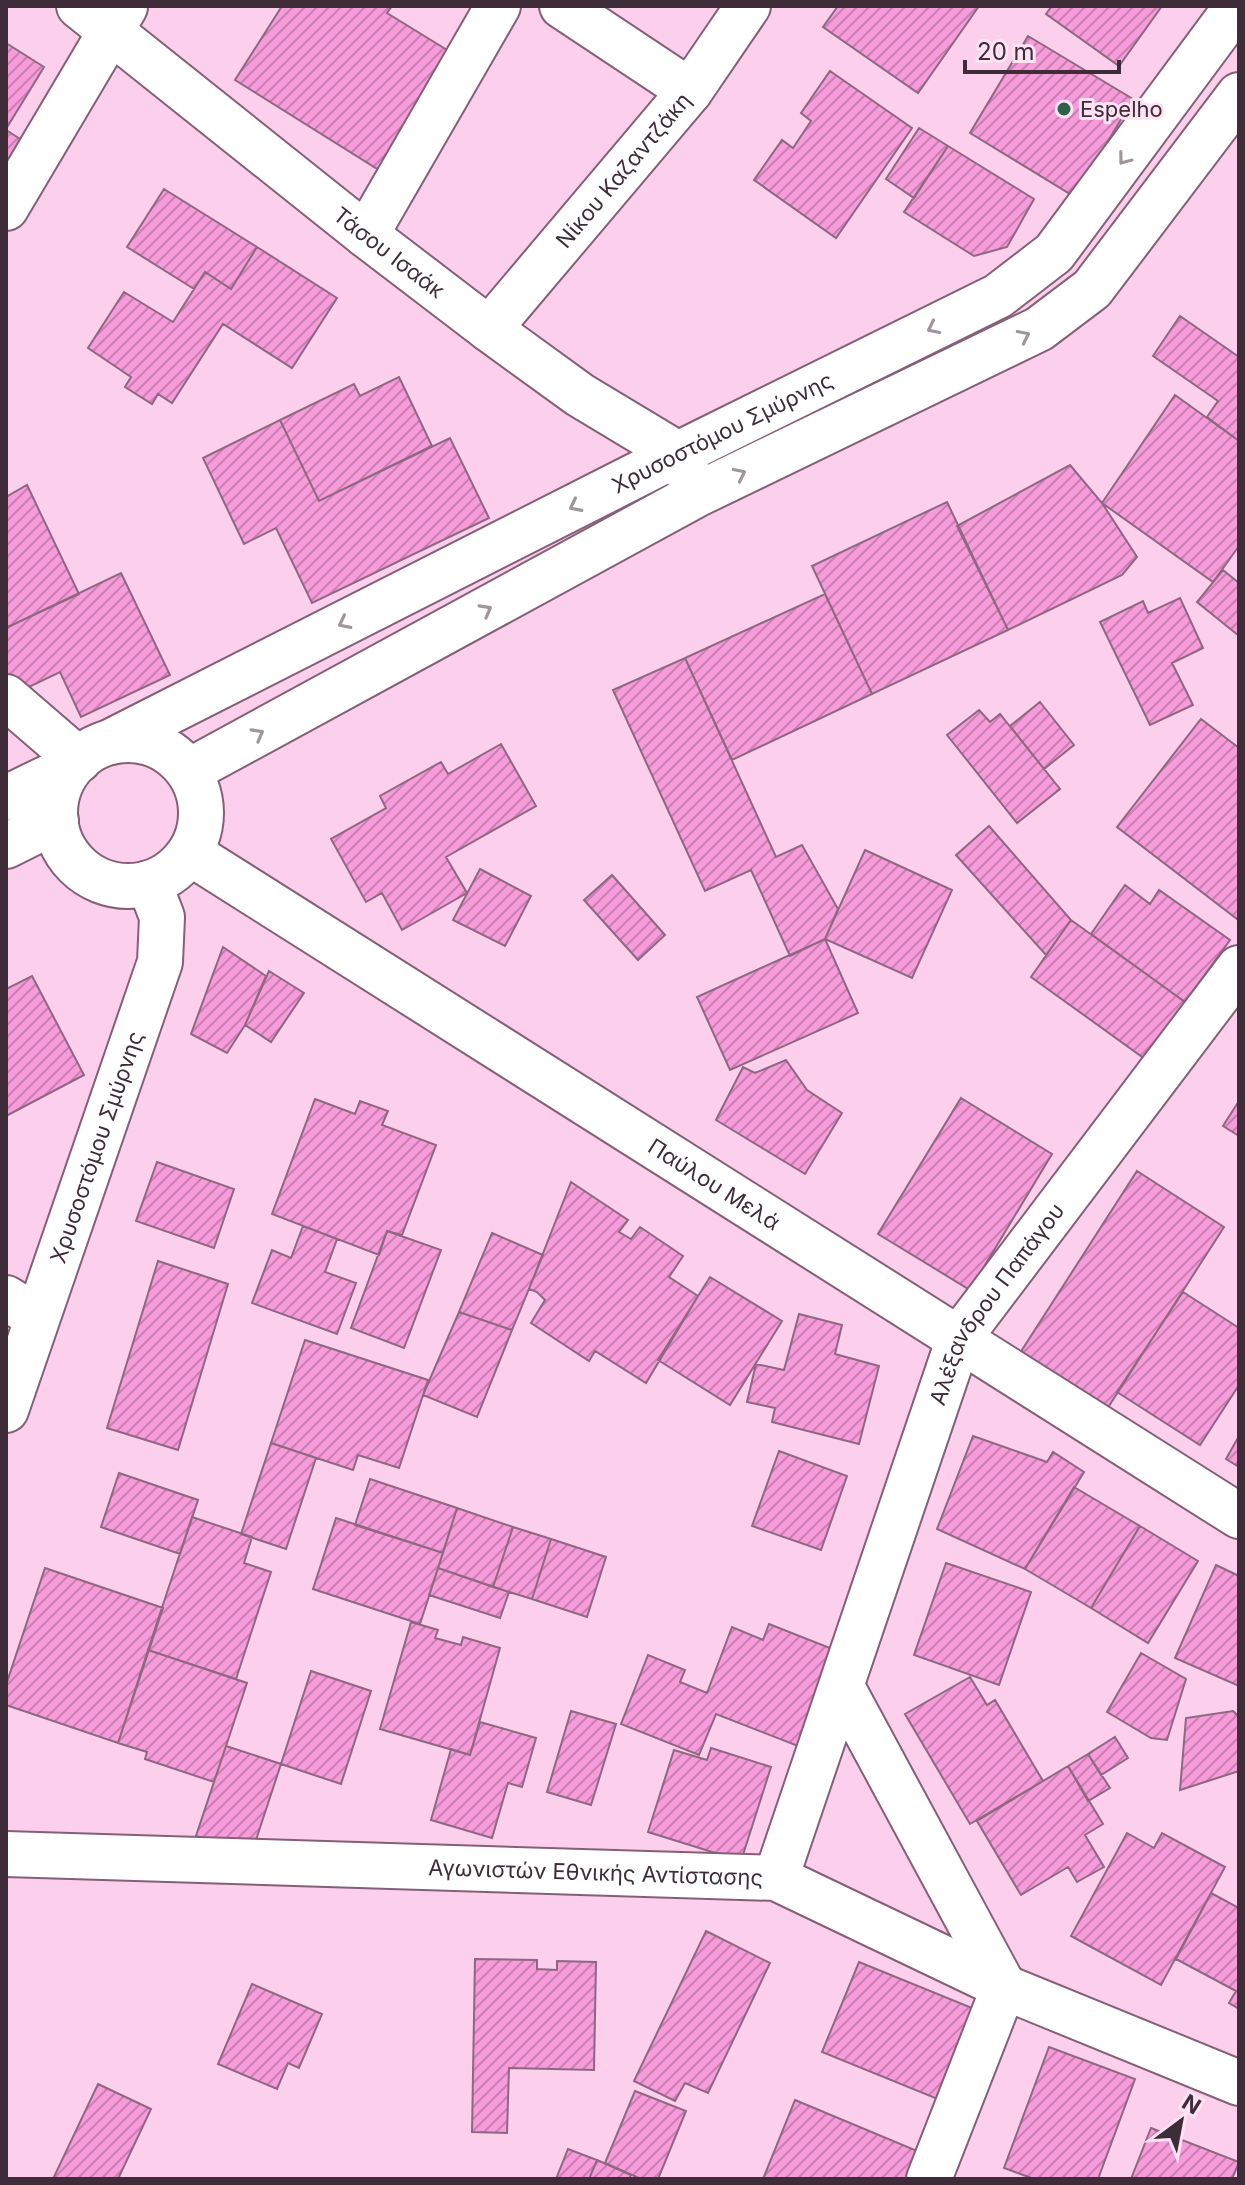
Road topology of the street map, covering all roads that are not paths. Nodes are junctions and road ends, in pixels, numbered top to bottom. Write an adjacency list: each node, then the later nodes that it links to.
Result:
1 (498, 6): 9 (street)
2 (562, 6): 6 (street)
3 (748, 6): 6 (street, Νίκου Καζαντζάκη)
4 (1237, 6): 11 (street, Χρυσοστόμου Σμύρνης, one-way to 11)
5 (105, 14): 8 (street); 9 (street, Τάσου Ισαάκ)
6 (690, 91): 10 (street, Νίκου Καζαντζάκη)
7 (1239, 95): 12 (street, Χρυσοστόμου Σμύρνης, one-way to 7)
8 (6, 208)
9 (366, 235): 10 (street, Τάσου Ισαάκ)
10 (489, 329): 11 (street, Τάσου Ισαάκ)
11 (678, 454): 12 (street); 14 (street, Χρυσοστόμου Σμύρνης, one-way to 14)
12 (698, 494): 15 (street, Χρυσοστόμου Σμύρνης, one-way to 12)
13 (6, 697): 14 (street)
14 (86, 756): 15 (street); 16 (street, Χρυσοστόμου Σμύρνης); 17 (street)
15 (189, 771): 19 (street)
16 (6, 798)
17 (56, 821): 18 (street); 20 (street)
18 (6, 846)
19 (190, 853): 20 (street); 23 (street, Παύλου Μελά)
20 (149, 883): 22 (street, Χρυσοστόμου Σμύρνης)
21 (1236, 977): 23 (street, Αλέξανδρου Παπάγου)
22 (22, 1307): 24 (street, Χρυσοστόμου Σμύρνης)
23 (959, 1338): 25 (street, Παύλου Μελά); 26 (street, Αλέξανδρου Παπάγου)
24 (6, 1410)
25 (1239, 1516)
26 (842, 1687): 28 (street, Αλέξανδρου Παπάγου); 29 (street)
27 (6, 1854): 28 (street, Αγωνιστών Εθνικής Αντίστασης)
28 (776, 1878): 29 (street, Αγωνιστών Εθνικής Αντίστασης)
29 (1004, 1987): 30 (street, Αγωνιστών Εθνικής Αντίστασης); 31 (street)
30 (1239, 2083)
31 (929, 2179)

